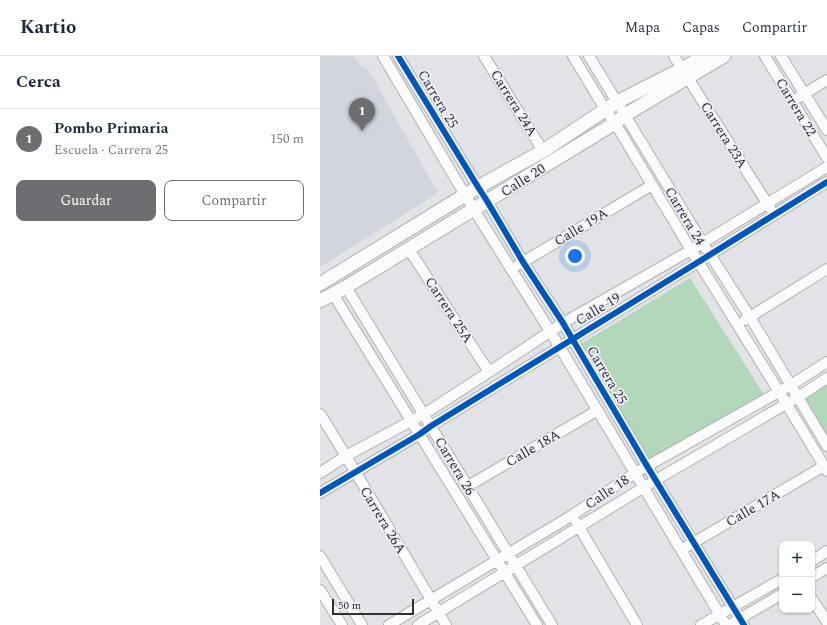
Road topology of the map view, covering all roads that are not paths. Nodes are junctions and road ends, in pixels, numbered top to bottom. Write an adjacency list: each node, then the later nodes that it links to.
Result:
1 (383, 56): 25 (street, Carrera 25)
2 (398, 56): 24 (street, Carrera 25)
3 (484, 56): 19 (street, Carrera 24A)
4 (573, 56): 16 (street, Carrera 24)
5 (589, 56): 14 (street, Carrera 24)
6 (674, 56): 11 (street, Carrera 23A)
7 (704, 56): 11 (street, Calle 20)
8 (724, 56): 11 (street, Calle 20)
9 (765, 56): 15 (street, Carrera 22)
10 (781, 56): 13 (street, Carrera 22)
11 (685, 73): 14 (street, Calle 20); 17 (street, Calle 20); 27 (street, Carrera 23A)
12 (827, 80): 13 (street)
13 (804, 94): 15 (street); 18 (street, Carrera 22)
14 (617, 102): 16 (street, Calle 20); 17 (street, Carrera 24)
15 (793, 102): 20 (street, Carrera 22)
16 (605, 109): 17 (street, Carrera 24); 19 (street, Calle 20)
17 (620, 119): 23 (street, Carrera 24); 26 (street, Calle 20); 30 (street, Carrera 24)
18 (827, 130)
19 (543, 151): 24 (street, Calle 20)
20 (827, 158)
21 (827, 167): 27 (street, Calle 19)
22 (827, 182): 29 (street, Calle 19)
23 (652, 185): 32 (street, Carrera 24); 34 (street, Calle 19A)
24 (478, 187): 25 (street, Calle 20); 26 (street, Carrera 25)
25 (465, 195): 28 (street, Carrera 25); 38 (street, Calle 20)
26 (487, 201): 28 (street, Calle 20); 34 (street, Carrera 25)
27 (767, 203): 29 (street, Carrera 23A); 30 (street, Calle 19)
28 (474, 209): 31 (street, Calle 20); 36 (street, Carrera 25)
29 (774, 215): 33 (street, Calle 19)
30 (702, 242): 32 (street, Calle 19); 33 (street, Carrera 24)
31 (408, 248): 39 (street, Calle 20); 49 (street, Carrera 25A)
32 (691, 250): 35 (street, Carrera 24); 43 (street, Calle 19)
33 (710, 254): 35 (street, Calle 19); 42 (street, Carrera 24)
34 (523, 262): 36 (street, Calle 19A); 43 (street, Carrera 25)
35 (698, 262): 44 (street, Carrera 24); 46 (street, Calle 19)
36 (511, 269): 45 (street, Carrera 25)
37 (827, 269): 42 (street)
38 (320, 284)
39 (346, 287): 40 (street, Calle 20); 57 (street, Carrera 26)
40 (333, 294): 41 (street, Calle 20); 58 (street, Carrera 26)
41 (320, 301)
42 (750, 317): 44 (street); 51 (street, Carrera 24)
43 (563, 323): 45 (street, Calle 19); 46 (street, Carrera 25)
44 (738, 325): 52 (street, Carrera 24)
45 (550, 331): 47 (street, Carrera 25); 49 (street, Calle 19)
46 (572, 339): 47 (street, Calle 19); 63 (street, Carrera 25)
47 (560, 347): 55 (street, Carrera 25); 59 (street, Calle 19)
48 (827, 362): 51 (street, Calle 18)
49 (489, 372): 57 (street, Calle 19)
50 (827, 378): 53 (street, Calle 18)
51 (791, 385): 52 (street, Calle 18); 53 (street, Carrera 24)
52 (779, 391): 54 (street, Carrera 24); 63 (street, Calle 18)
53 (798, 397): 54 (street, Calle 18); 61 (street, Carrera 24)
54 (786, 403): 64 (street, Carrera 24); 68 (street, Calle 18)
55 (598, 410): 67 (street, Carrera 25); 69 (street, Calle 18A)
56 (320, 414): 62 (street, Carrera 26A)
57 (424, 414): 58 (street, Calle 19); 59 (street, Carrera 26)
58 (411, 421): 60 (street, Carrera 26); 62 (street, Calle 19)
59 (431, 426): 60 (street, Calle 19); 69 (street, Carrera 26)
60 (420, 434): 66 (street, Calle 19); 80 (street, Carrera 26)
61 (827, 446)
62 (346, 456): 65 (street, Calle 19); 66 (street, Carrera 26A)
63 (648, 466): 67 (street, Calle 18); 68 (street, Carrera 25)
64 (826, 469): 74 (street, Calle 17A)
65 (320, 472)
66 (355, 472): 71 (street, Calle 19); 88 (street, Carrera 26A)
67 (635, 473): 70 (street, Carrera 25); 72 (street, Calle 18)
68 (656, 480): 70 (street, Calle 18); 74 (street, Carrera 25)
69 (468, 486): 77 (street, Carrera 26)
70 (644, 487): 73 (street, Calle 18); 75 (street, Carrera 25)
71 (320, 493)
72 (571, 516): 73 (street); 77 (street, Calle 18)
73 (579, 527): 81 (street, Calle 18); 102 (street)
74 (694, 542): 75 (street, Calle 17A); 90 (street, Carrera 25)
75 (681, 550): 92 (street, Carrera 25)
76 (827, 551): 79 (street)
77 (508, 554): 80 (street, Calle 18); 81 (street, Carrera 26)
78 (320, 556): 96 (street)
79 (815, 559)
80 (497, 560): 83 (street, Carrera 26); 88 (street, Calle 18)
81 (516, 566): 83 (street, Calle 18); 101 (street, Carrera 26)
82 (827, 568): 84 (street)
83 (504, 572): 91 (street, Calle 18); 100 (street, Carrera 26)
84 (815, 575)
85 (779, 581): 90 (street)
86 (320, 590): 95 (street)
87 (779, 596): 93 (street)
88 (431, 600): 91 (street, Carrera 26A); 97 (street, Calle 18)
89 (815, 604): 94 (street)
90 (733, 607): 92 (street); 93 (street, Carrera 25)
91 (439, 613): 98 (street, Calle 18); 99 (street, Carrera 26A)
92 (719, 614): 103 (street); 104 (street, Carrera 25)
93 (742, 622): 105 (street)
94 (827, 622)
95 (342, 625)
96 (362, 625)
97 (389, 625)
98 (418, 625)
99 (446, 625)
100 (537, 625)
101 (552, 625)
102 (637, 625)
103 (701, 625)
104 (726, 625)
105 (729, 625)

